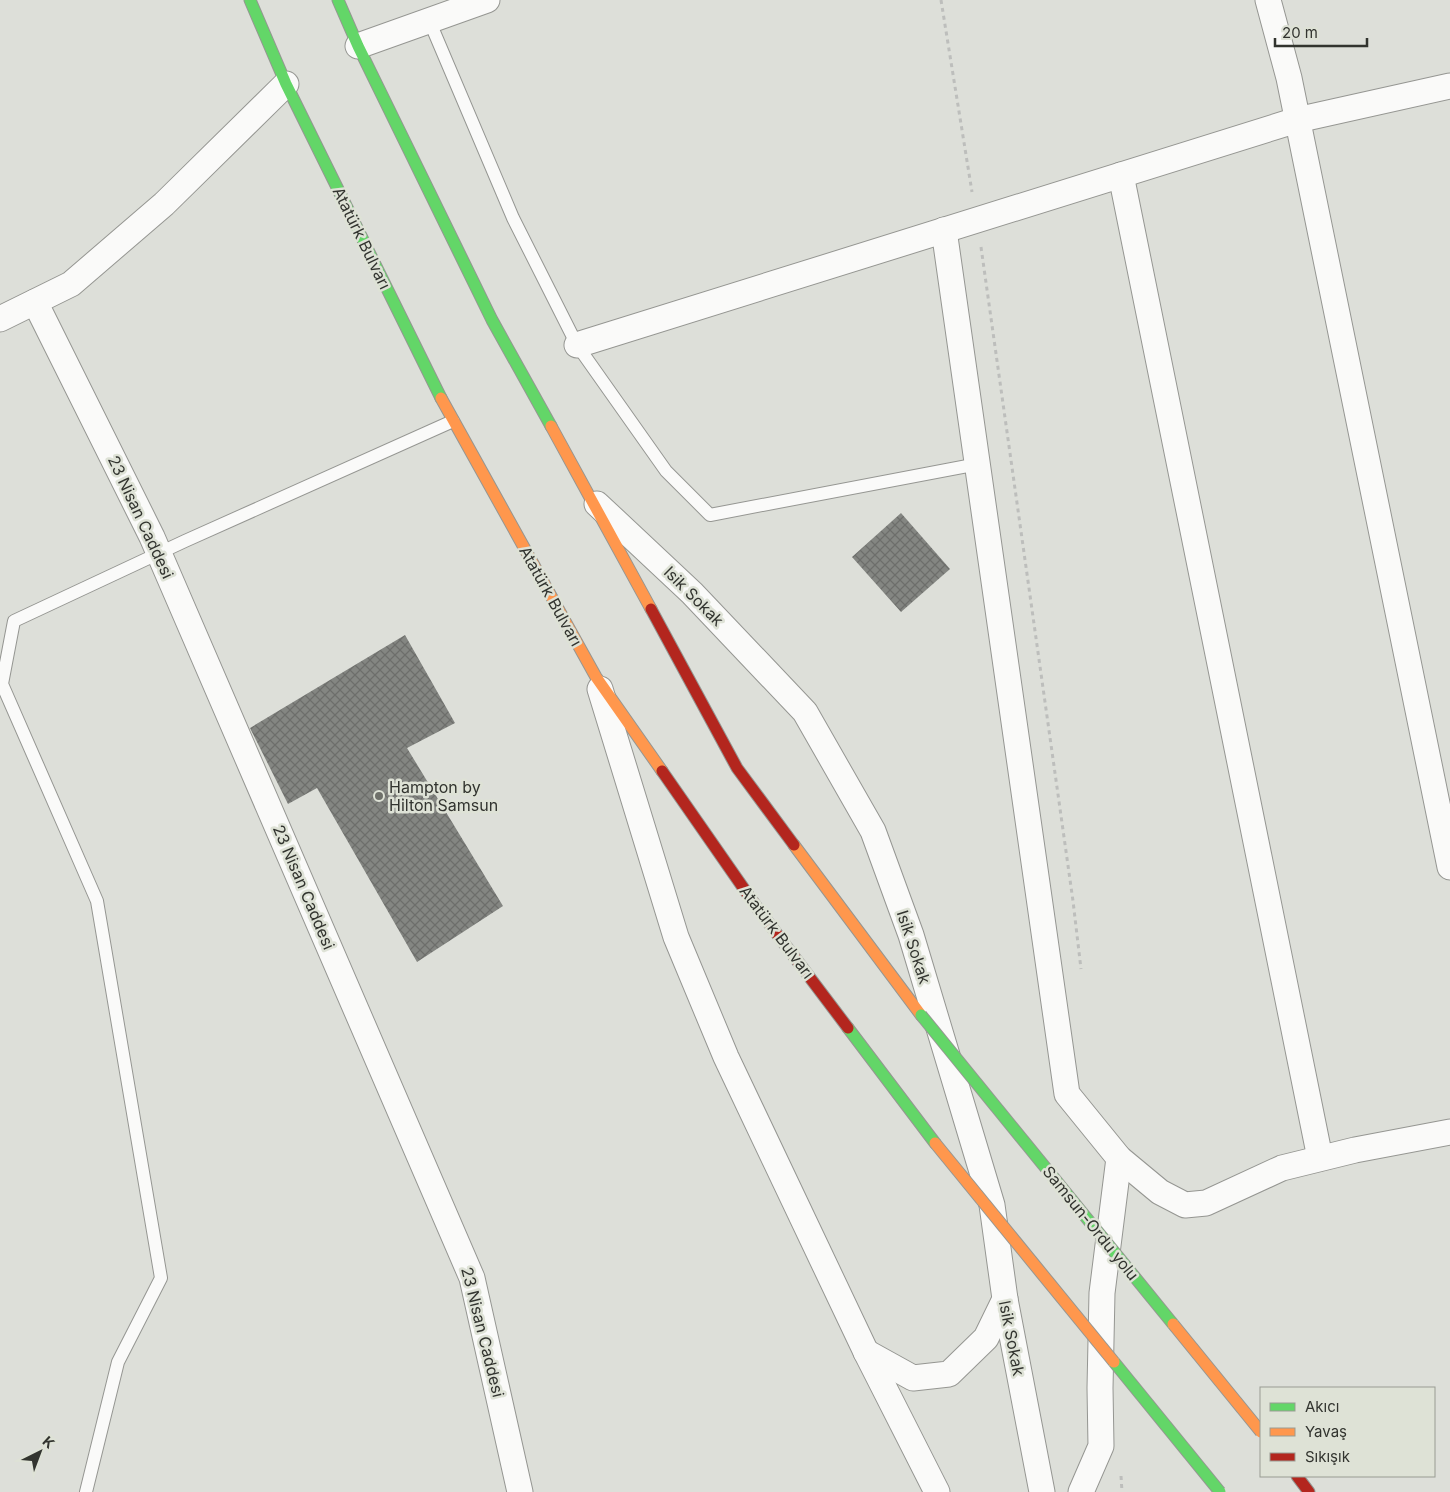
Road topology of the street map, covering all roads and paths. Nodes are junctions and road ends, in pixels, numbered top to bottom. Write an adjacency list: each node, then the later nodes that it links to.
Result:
1 (250, 0): 7 (highway, Atatürk Bulvarı)
2 (338, 0): 6 (highway)
3 (487, 0): 5 (street)
4 (1268, 0): 9 (street)
5 (429, 20): 6 (street); 14 (lane)
6 (358, 46): 17 (highway)
7 (286, 84): 12 (street); 15 (highway, Atatürk Bulvarı)
8 (1450, 86): 9 (street)
9 (1297, 120): 10 (street); 20 (street)
10 (1121, 175): 11 (street); 23 (street)
11 (944, 230): 14 (street); 16 (street)
12 (35, 302): 13 (street); 18 (street, 23 Nisan Caddesi)
13 (0, 319)
14 (577, 344): 16 (lane)
15 (453, 421): 18 (lane); 19 (highway, Atatürk Bulvarı)
16 (978, 464): 22 (street)
17 (591, 499): 24 (street, Isik Sokak); 26 (highway, Samsun-Ordu yolu, bridge)
18 (160, 553): 29 (lane); 30 (street, 23 Nisan Caddesi)
19 (596, 677): 25 (street); 33 (highway, Atatürk Bulvarı, bridge)
20 (1450, 867)
21 (1450, 1132): 23 (street)
22 (1119, 1158): 23 (street); 32 (street)
23 (1320, 1158)
24 (1005, 1299): 25 (street); 31 (street, Isik Sokak)
25 (866, 1352): 28 (street)
26 (1260, 1431)
27 (1298, 1477): 34 (highway)
28 (941, 1489)
29 (86, 1492)
30 (520, 1492)
31 (1042, 1492)
32 (1081, 1492)
33 (1220, 1492)
34 (1309, 1492)

